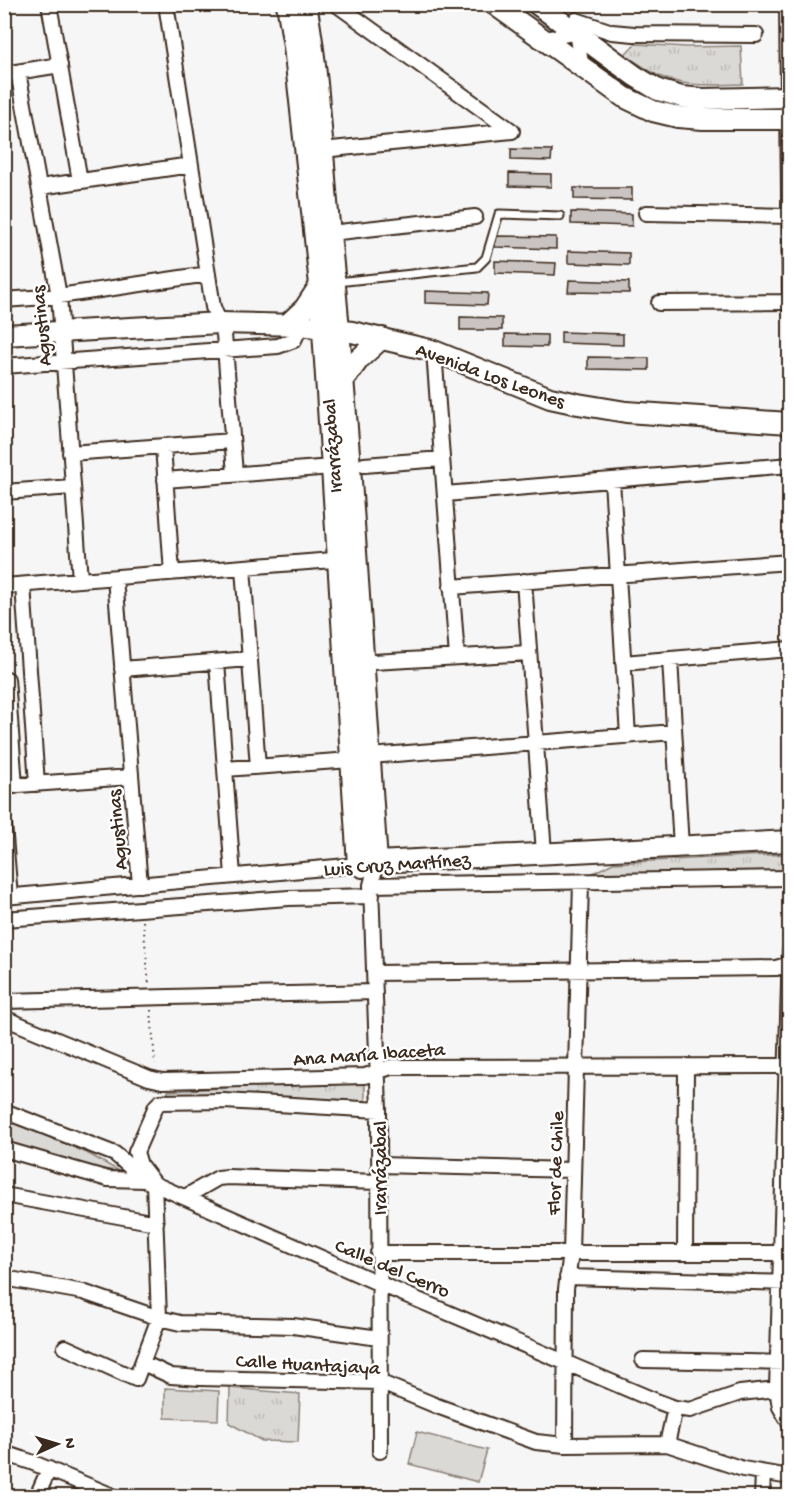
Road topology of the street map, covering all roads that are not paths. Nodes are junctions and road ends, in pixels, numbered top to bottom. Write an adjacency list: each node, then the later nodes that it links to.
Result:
1 (49, 4): 13 (street)
2 (166, 4): 19 (street)
3 (287, 4): 28 (street, Irarrázabal)
4 (306, 4): 18 (street, Irarrázabal)
5 (336, 4): 18 (street)
6 (494, 4): 12 (street)
7 (537, 4): 10 (street)
8 (576, 4): 10 (street)
9 (787, 4): 16 (street)
10 (576, 26): 11 (street); 12 (street); 14 (street); 16 (street)
11 (756, 35)
12 (542, 40): 14 (street)
13 (60, 65): 15 (street); 20 (street)
14 (582, 69): 17 (street)
15 (11, 73): 21 (street, Agustinas)
16 (789, 97): 17 (street)
17 (789, 118): 24 (street)
18 (322, 150): 26 (street, Irarrázabal)
19 (191, 165): 20 (street); 27 (street)
20 (80, 181): 21 (street)
21 (40, 187): 30 (street, Agustinas)
22 (646, 213): 24 (street)
23 (560, 216): 28 (lane)
24 (789, 216): 29 (street)
25 (475, 217): 26 (street)
26 (330, 233): 28 (street, Irarrázabal)
27 (208, 274): 30 (street); 34 (street)
28 (327, 284): 35 (street, Irarrázabal); 37 (street)
29 (789, 291)
30 (59, 296): 31 (street); 36 (street, Agustinas)
31 (4, 300)
32 (789, 302): 33 (street)
33 (659, 303)
34 (220, 323): 36 (street, Avenida Los Leones); 37 (street, Avenida Los Leones); 40 (street)
35 (331, 329): 37 (street, Avenida Los Leones); 39 (street, Avenida Los Leones); 44 (street, Irarrázabal); 52 (street, Irarrázabal)
36 (61, 331): 38 (street, Avenida Los Leones); 42 (street, Agustinas)
37 (293, 331): 40 (street, Avenida Los Leones)
38 (4, 335)
39 (382, 338): 41 (street, Avenida Los Leones); 44 (street)
40 (226, 350): 42 (street, Avenida Los Leones); 46 (street)
41 (434, 351): 45 (street, Avenida Los Leones); 49 (street)
42 (62, 362): 43 (street, Avenida Los Leones); 48 (street, Agustinas)
43 (4, 366)
44 (344, 380): 59 (street, Irarrázabal)
45 (789, 423)
46 (232, 441): 47 (street); 53 (street)
47 (163, 446): 48 (street); 54 (street)
48 (70, 453): 56 (street, Agustinas)
49 (442, 459): 50 (street); 58 (street)
50 (364, 465)
51 (789, 465): 55 (street)
52 (332, 467): 53 (street); 59 (street, Irarrázabal)
53 (235, 474): 54 (street)
54 (165, 480): 62 (street)
55 (612, 480): 58 (street); 63 (street)
56 (72, 487): 57 (street); 65 (street, Agustinas)
57 (4, 492)
58 (445, 494): 69 (street)
59 (347, 559): 61 (street); 76 (street, Irarrázabal)
60 (789, 562): 63 (street)
61 (243, 568): 62 (street); 73 (street)
62 (172, 573): 64 (street)
63 (618, 574): 66 (street); 77 (street)
64 (115, 578): 65 (street); 78 (street, Agustinas)
65 (80, 580): 67 (street)
66 (524, 581): 69 (street); 71 (street)
67 (23, 585): 68 (street); 79 (street)
68 (4, 586)
69 (452, 587): 72 (street)
70 (789, 649): 74 (street)
71 (529, 653): 72 (street); 83 (street)
72 (457, 657): 76 (street)
73 (250, 659): 75 (street); 85 (street)
74 (670, 659): 77 (street); 81 (street)
75 (217, 662): 78 (street); 86 (street)
76 (354, 663): 84 (street, Irarrázabal)
77 (623, 663): 82 (street)
78 (122, 669): 87 (street, Agustinas)
79 (30, 677): 80 (street); 88 (street)
80 (6, 679): 89 (street)
81 (674, 732): 82 (street); 92 (street)
82 (628, 736): 83 (street)
83 (536, 743): 84 (street); 93 (street)
84 (360, 758): 85 (street); 94 (street, Irarrázabal)
85 (258, 767): 86 (street)
86 (225, 769): 95 (street)
87 (131, 777): 88 (street); 98 (street, Agustinas)
88 (37, 784): 89 (street)
89 (10, 786)
90 (4, 825): 100 (street)
91 (789, 841): 92 (street, Luis Cruz Martínez)
92 (681, 847): 93 (street, Luis Cruz Martínez)
93 (544, 853): 94 (street, Luis Cruz Martínez)
94 (368, 863): 95 (street, Luis Cruz Martínez); 99 (street, Irarrázabal)
95 (233, 876): 98 (street, Luis Cruz Martínez)
96 (789, 878): 97 (street, Luis Cruz Martínez)
97 (581, 882): 99 (street, Luis Cruz Martínez); 103 (street, Flor de Chile)
98 (140, 885): 100 (street, Luis Cruz Martínez)
99 (371, 890): 101 (street, Luis Cruz Martínez); 104 (street, Irarrázabal)
100 (7, 897)
101 (4, 919)
102 (789, 956): 103 (street); 108 (street)
103 (579, 970): 104 (street); 109 (street, Flor de Chile)
104 (375, 974): 105 (street, Irarrázabal)
105 (375, 992): 106 (street); 112 (street, Irarrázabal)
106 (4, 1001)
107 (4, 1018): 112 (street, Ana María Ibaceta)
108 (788, 1049): 111 (street)
109 (576, 1066): 110 (street, Ana María Ibaceta); 112 (street, Ana María Ibaceta); 118 (street, Flor de Chile)
110 (686, 1066): 111 (street, Ana María Ibaceta); 127 (street)
111 (786, 1066): 115 (street)
112 (378, 1071): 113 (street, Irarrázabal)
113 (379, 1110): 117 (street, Irarrázabal); 119 (street)
114 (4, 1111): 119 (street, Calle del Cerro)
115 (787, 1125): 123 (street)
116 (4, 1149): 119 (street)
117 (379, 1165): 118 (street); 120 (street, Irarrázabal)
118 (573, 1170): 126 (street, Flor de Chile)
119 (150, 1182): 122 (street, Calle del Cerro); 124 (street)
120 (379, 1182): 122 (street); 125 (street, Irarrázabal)
121 (4, 1195): 124 (street)
122 (185, 1197): 131 (street, Calle del Cerro)
123 (786, 1202): 128 (street)
124 (156, 1223): 133 (street)
125 (378, 1253): 126 (street); 131 (street, Irarrázabal)
126 (571, 1253): 127 (street); 129 (street, Flor de Chile)
127 (685, 1253): 128 (street)
128 (780, 1253): 132 (street)
129 (567, 1277): 132 (street); 138 (street, Flor de Chile)
130 (4, 1278): 133 (street)
131 (378, 1283): 134 (street, Irarrázabal); 138 (street, Calle del Cerro)
132 (784, 1283): 139 (street)
133 (159, 1318): 134 (street); 137 (street)
134 (379, 1338): 140 (street, Irarrázabal)
135 (65, 1347): 137 (street)
136 (643, 1360): 139 (street)
137 (143, 1363): 140 (street, Calle Huantajaya)
138 (566, 1363): 142 (street, Calle del Cerro); 145 (street, Flor de Chile)
139 (783, 1363): 141 (street)
140 (379, 1382): 145 (street, Calle Huantajaya); 146 (street, Irarrázabal)
141 (777, 1389): 142 (street, Calle del Cerro); 143 (street)
142 (675, 1408): 144 (street)
143 (789, 1424)
144 (667, 1444): 145 (street, Calle Huantajaya); 149 (street, Calle Huantajaya)
145 (565, 1445)
146 (380, 1451)
147 (4, 1453): 148 (street)
148 (49, 1469): 151 (street); 152 (street)
149 (763, 1474): 150 (street, Calle Huantajaya); 153 (street)
150 (789, 1477)
151 (37, 1497)
152 (113, 1497)
153 (762, 1497)

